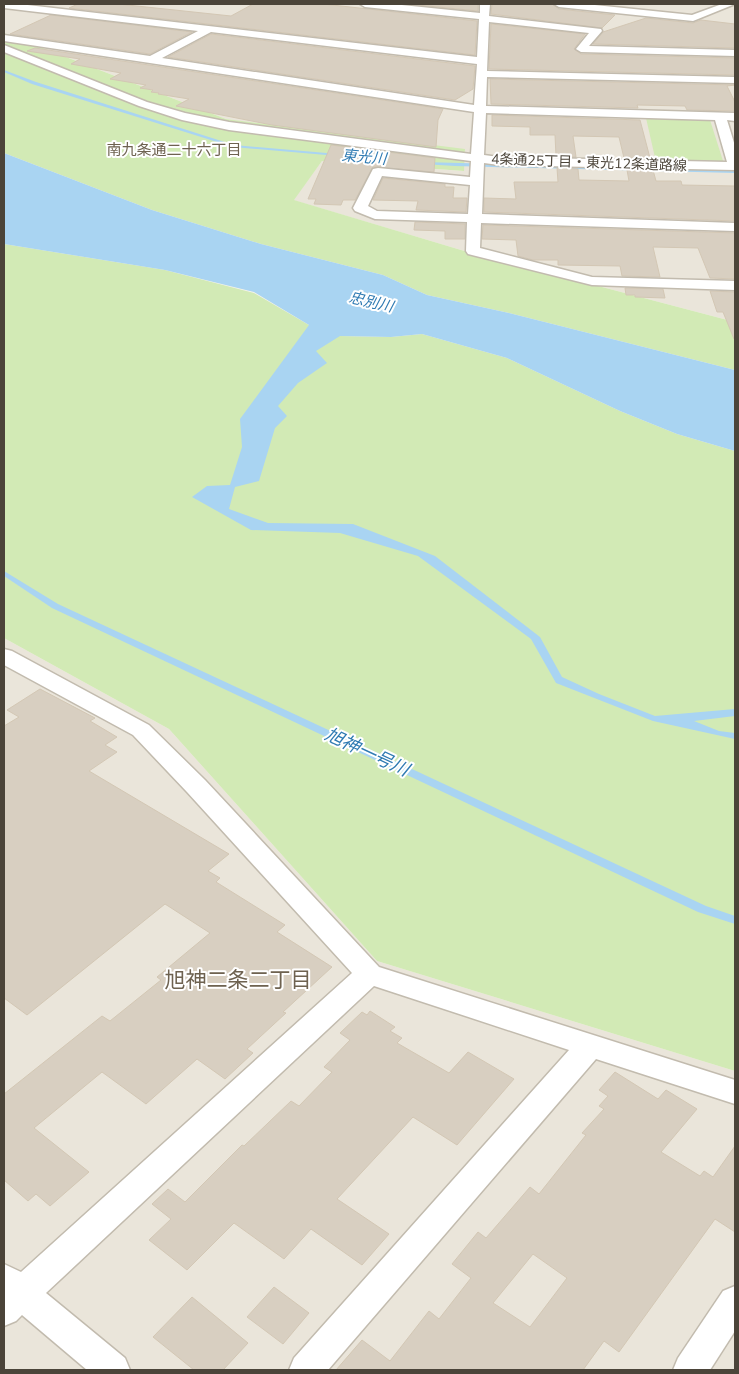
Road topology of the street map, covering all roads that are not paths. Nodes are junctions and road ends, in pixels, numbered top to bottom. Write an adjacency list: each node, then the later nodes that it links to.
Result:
1 (365, 4): 6 (street)
2 (485, 4): 6 (street, 4条通25丁目・東光12条道路線)
3 (559, 4): 4 (street)
4 (730, 4)
5 (4, 5): 7 (street)
6 (484, 17): 10 (street); 12 (street, 4条通25丁目・東光12条道路線)
7 (209, 29): 11 (street); 12 (street)
8 (4, 38): 11 (street)
9 (4, 48): 19 (street)
10 (735, 53)
11 (151, 60): 15 (street)
12 (482, 61): 13 (street, 4条通25丁目・東光12条道路線)
13 (481, 74): 14 (street); 15 (street, 4条通25丁目・東光12条道路線)
14 (735, 80)
15 (480, 109): 16 (street); 19 (street, 4条通25丁目・東光12条道路線)
16 (720, 116): 17 (street); 18 (street)
17 (735, 116)
18 (735, 166): 19 (street, 4条通25丁目・東光12条道路線)
19 (478, 168): 20 (street); 21 (street); 21 (street)
20 (735, 177)
21 (475, 219): 22 (street); 23 (street)
22 (735, 227)
23 (735, 286)
24 (4, 656): 25 (street)
25 (369, 974): 26 (street); 28 (street)
26 (590, 1046): 27 (street); 31 (street)
27 (735, 1092)
28 (9, 1295): 30 (street)
29 (735, 1302): 32 (street)
30 (113, 1370)
31 (306, 1370)
32 (690, 1370)

